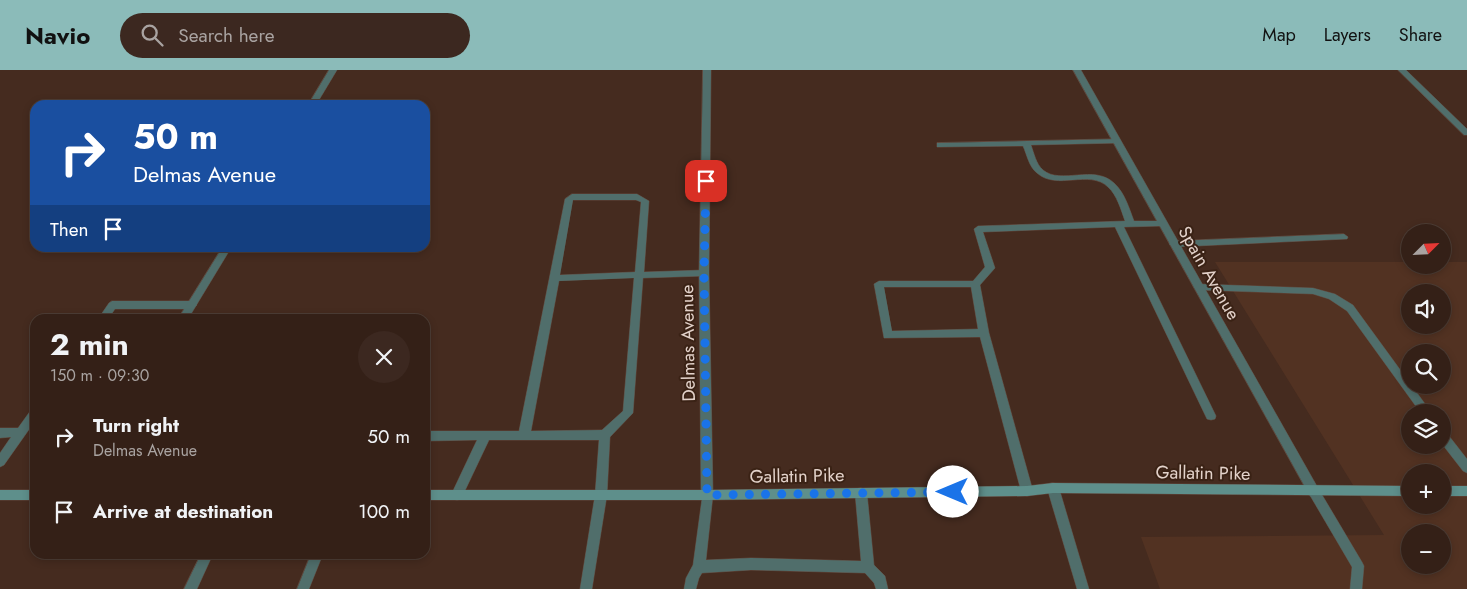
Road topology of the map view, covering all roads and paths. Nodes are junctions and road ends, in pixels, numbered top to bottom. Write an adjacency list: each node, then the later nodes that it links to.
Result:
1 (333, 70): 5 (street)
2 (707, 70): 16 (street, Delmas Avenue)
3 (1077, 70): 7 (street, Spain Avenue)
4 (1402, 70): 6 (street)
5 (315, 100)
6 (1467, 133)
7 (1116, 141): 8 (street); 12 (street, Spain Avenue)
8 (1026, 143): 9 (street); 11 (street)
9 (940, 145)
10 (1118, 224): 11 (street); 19 (street); 26 (street)
11 (1132, 224): 12 (street)
12 (1162, 224): 14 (street, Spain Avenue)
13 (1344, 238): 14 (street)
14 (1174, 244): 20 (street, Spain Avenue)
15 (224, 252): 21 (street)
16 (704, 273): 17 (street); 49 (street, Delmas Avenue)
17 (639, 276): 18 (street); 18 (street); 30 (street)
18 (555, 278): 33 (street)
19 (975, 284): 24 (street); 24 (street)
20 (1199, 287): 25 (street); 42 (street, Spain Avenue)
21 (192, 305): 22 (street); 23 (street)
22 (106, 314)
23 (186, 314)
24 (984, 333): 41 (street)
25 (1420, 404)
26 (1211, 416)
27 (30, 420): 28 (street)
28 (21, 432): 29 (street); 35 (street)
29 (0, 433)
30 (605, 435): 33 (street); 48 (street)
31 (430, 436): 32 (street)
32 (484, 436): 33 (street); 47 (street)
33 (524, 436)
34 (1451, 447): 36 (street)
35 (0, 462)
36 (1467, 468)
37 (1053, 488): 41 (main road, Gallatin Pike); 42 (main road, Gallatin Pike); 60 (street)
38 (1401, 491): 42 (main road, Gallatin Pike)
39 (1451, 491): 40 (main road)
40 (1467, 491)
41 (1027, 492): 43 (main road, Gallatin Pike)
42 (1314, 492): 61 (street, Spain Avenue)
43 (861, 493): 49 (main road, Gallatin Pike); 52 (street)
44 (0, 495): 45 (main road)
45 (30, 495)
46 (430, 495): 47 (main road, Gallatin Pike)
47 (457, 495): 48 (main road, Gallatin Pike)
48 (601, 495): 49 (main road, Gallatin Pike); 57 (street)
49 (707, 495): 53 (street, Delmas Avenue)
50 (205, 559): 55 (street)
51 (316, 559): 56 (street)
52 (868, 567): 53 (street); 59 (street)
53 (699, 568): 58 (street, Delmas Avenue)
54 (186, 589): 55 (street)
55 (191, 589)
56 (303, 589)
57 (586, 589)
58 (690, 589)
59 (882, 589)
60 (1084, 589)
61 (1356, 589)

